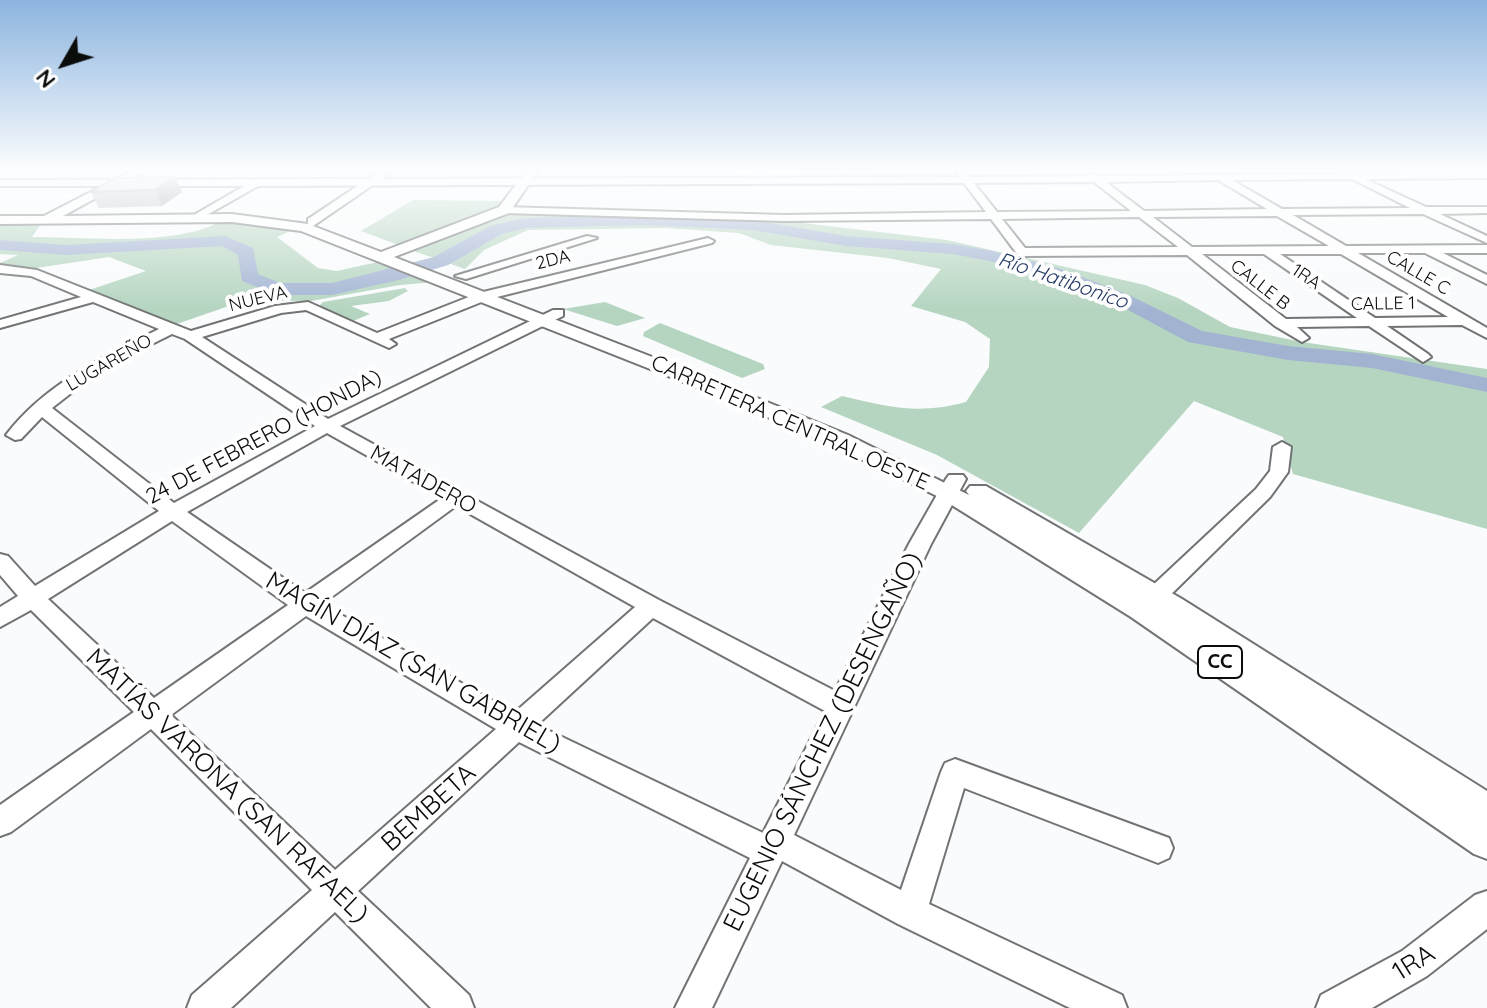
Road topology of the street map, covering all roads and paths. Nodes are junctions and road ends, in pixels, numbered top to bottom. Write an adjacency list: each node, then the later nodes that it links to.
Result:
1 (37, 216): 10 (main road, CC)
2 (215, 216): 20 (main road, CARRETERA CENTRAL OESTE / CC)
3 (270, 216): 11 (main road, CARRETERA CENTRAL OESTE / CC)
4 (322, 216): 11 (main road)
5 (489, 216): 20 (main road)
6 (994, 216): 19 (street)
7 (1145, 216): 19 (street, CALLE B)
8 (1285, 216): 18 (street, CALLE C)
9 (1436, 216): 12 (street)
10 (0, 218)
11 (313, 222): 20 (main road, CC)
12 (1487, 240)
13 (708, 241): 14 (street, 2DA)
14 (599, 249): 22 (street); 24 (street, 2DA)
15 (1487, 249): 16 (street)
16 (1428, 250): 18 (street); 23 (street)
17 (1268, 251): 18 (street); 19 (street); 29 (street, 1RA)
18 (1344, 251): 27 (street, CALLE C)
19 (1189, 253): 30 (street, CALLE B)
20 (393, 255): 22 (main road, CARRETERA CENTRAL OESTE / CC)
21 (0, 269): 25 (street, MATADERO)
22 (453, 277): 24 (main road, CARRETERA CENTRAL OESTE / CC)
23 (1487, 280)
24 (492, 294): 26 (main road, CARRETERA CENTRAL OESTE / CC); 34 (street)
25 (96, 297): 31 (street); 32 (street, MATADERO)
26 (552, 317): 39 (street, 24 DE FEBRERO (HONDA)); 42 (main road, CARRETERA CENTRAL OESTE / CC)
27 (1465, 321): 28 (street, CALLE 1); 29 (street, CALLE 1); 33 (street, CALLE C)
28 (1487, 321)
29 (1373, 322): 30 (street, CALLE 1); 37 (street, 1RA)
30 (1280, 323): 35 (street, CALLE B)
31 (0, 324)
32 (181, 332): 34 (street, NUEVA); 38 (street, LUGAREÑO); 39 (street, MATADERO)
33 (1487, 334)
34 (378, 338): 36 (street, NUEVA)
35 (1302, 338)
36 (394, 347)
37 (1423, 357)
38 (48, 414): 40 (street, LUGAREÑO); 44 (street, MAGÍN DÍAZ (SAN GABRIEL))
39 (327, 426): 43 (street, MATADERO); 44 (street, 24 DE FEBRERO (HONDA))
40 (7, 438)
41 (1282, 447): 47 (street)
42 (952, 485): 47 (main road, CARRETERA CENTRAL OESTE / CC); 51 (street, EUGENIO SÁNCHEZ (DESENGAÑO))
43 (455, 498): 48 (street); 49 (street, MATADERO)
44 (173, 512): 46 (street, 24 DE FEBRERO (HONDA)); 48 (street, MAGÍN DÍAZ (SAN GABRIEL))
45 (0, 561): 46 (street, MATÍAS VARONA (SAN RAFAEL))
46 (33, 598): 50 (street, 24 DE FEBRERO (HONDA)); 52 (street, MATÍAS VARONA (SAN RAFAEL))
47 (1149, 604): 54 (main road, CARRETERA CENTRAL OESTE / CC); 56 (main road, CARRETERA CENTRAL OESTE / CC)
48 (305, 605): 52 (street); 53 (street, MAGÍN DÍAZ (SAN GABRIEL))
49 (651, 606): 51 (street, MATADERO); 53 (street, BEMBETA)
50 (0, 618)
51 (841, 707): 57 (street, EUGENIO SÁNCHEZ (DESENGAÑO))
52 (152, 711): 55 (street); 59 (street, MATÍAS VARONA (SAN RAFAEL))
53 (517, 728): 57 (street, MAGÍN DÍAZ (SAN GABRIEL)); 59 (street, BEMBETA)
54 (1487, 811)
55 (0, 822)
56 (1487, 842)
57 (773, 846): 61 (street, MAGÍN DÍAZ (SAN GABRIEL)); 64 (street, EUGENIO SÁNCHEZ (DESENGAÑO))
58 (1158, 848): 61 (street)
59 (337, 893): 62 (street, BEMBETA); 63 (street, MATÍAS VARONA (SAN RAFAEL))
60 (1487, 907): 66 (street, 1RA)
61 (910, 912): 65 (street, MAGÍN DÍAZ (SAN GABRIEL))
62 (205, 1008)
63 (456, 1008)
64 (693, 1008)
65 (1109, 1008)
66 (1334, 1008)

